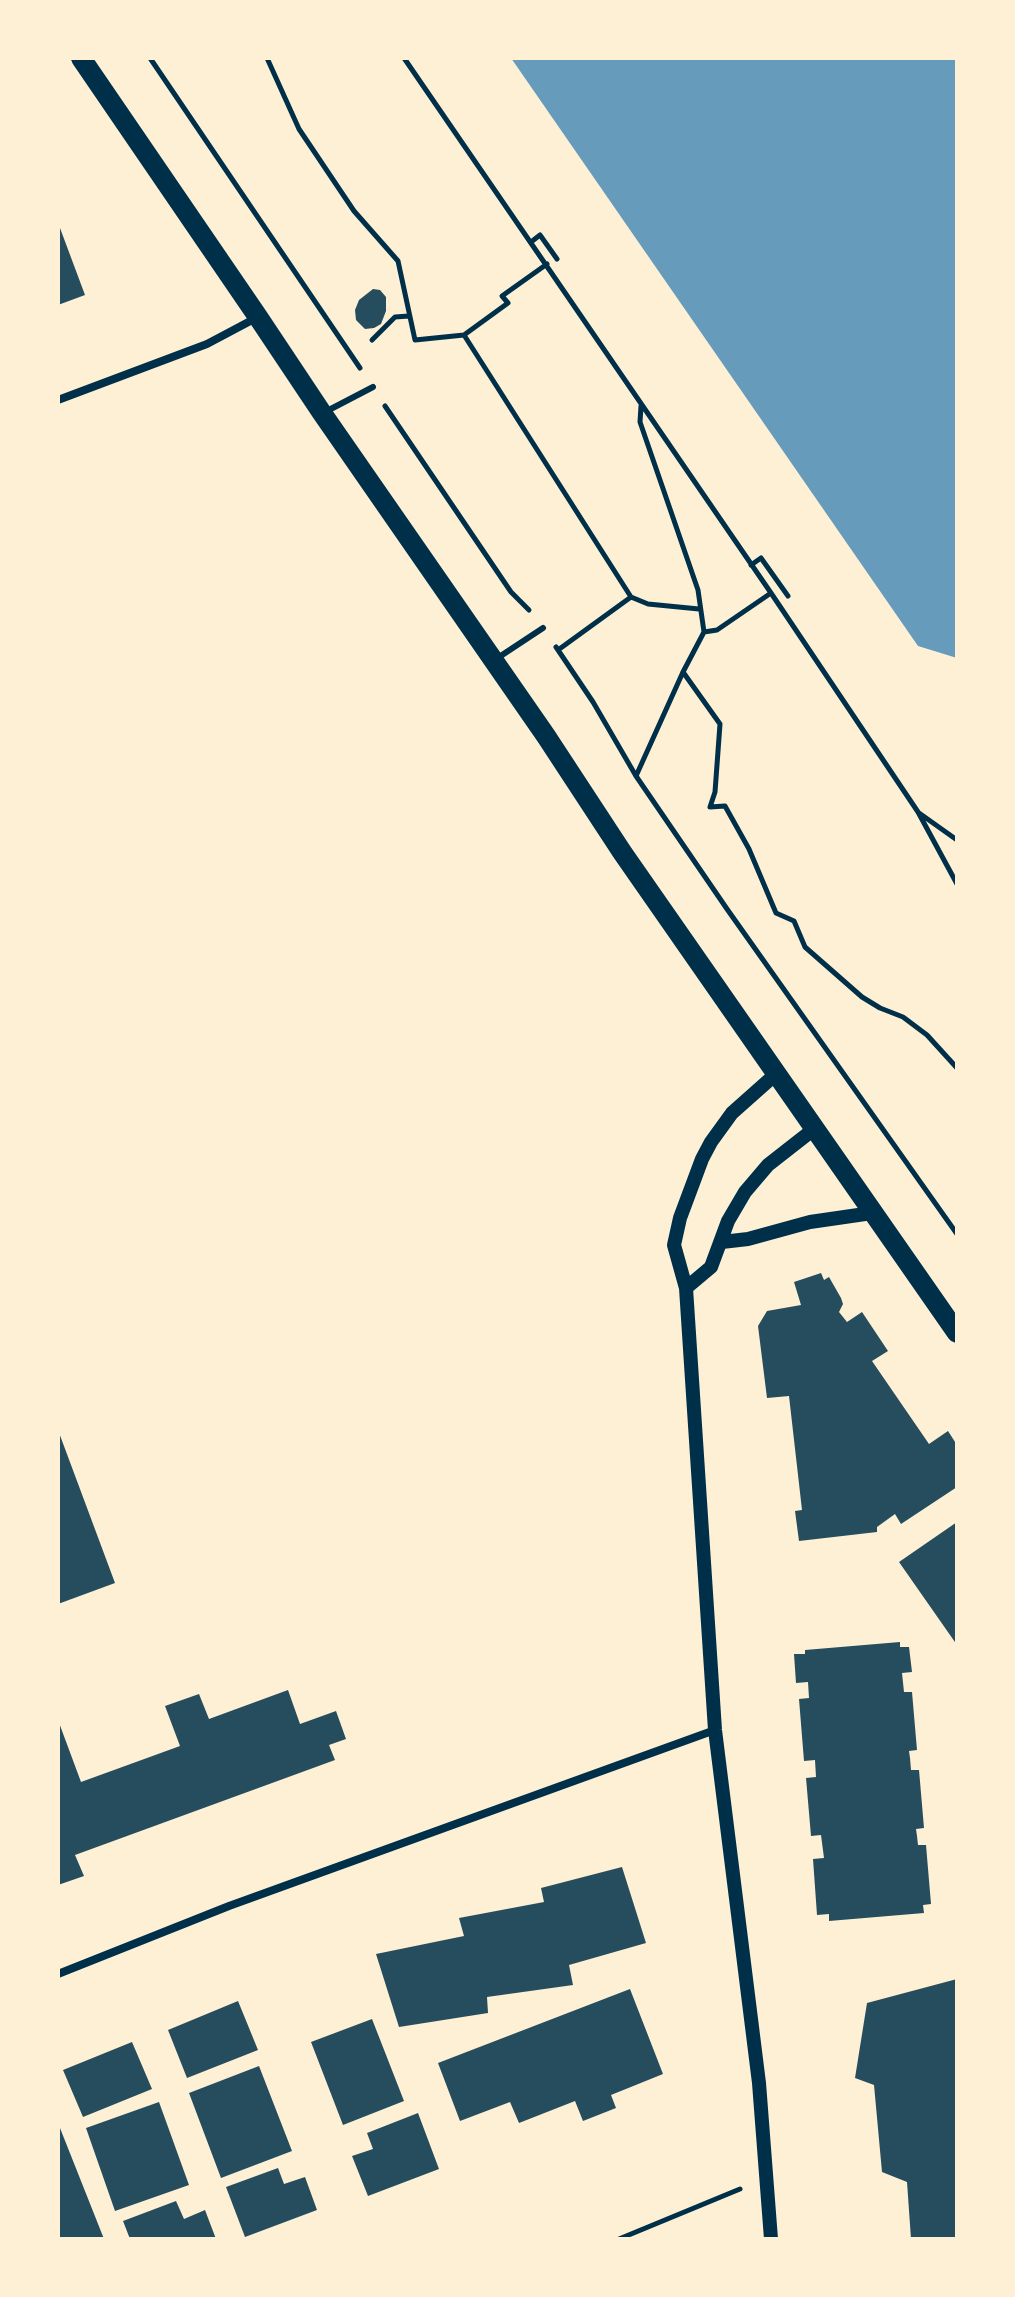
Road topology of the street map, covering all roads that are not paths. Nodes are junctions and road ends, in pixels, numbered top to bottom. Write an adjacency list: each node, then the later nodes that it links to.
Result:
1 (81, 58): 2 (main road)
2 (258, 317): 4 (street); 5 (main road)
3 (373, 387): 5 (lane)
4 (58, 400)
5 (322, 413): 7 (main road)
6 (543, 628): 7 (lane)
7 (493, 661): 8 (main road)
8 (777, 1073): 9 (main road); 12 (street)
9 (814, 1129): 10 (main road); 11 (street)
10 (872, 1213): 11 (street); 13 (main road)
11 (722, 1242): 12 (street)
12 (686, 1288): 14 (street)
13 (957, 1333)
14 (715, 1730): 15 (street); 16 (street)
15 (58, 1974)
16 (771, 2239)

